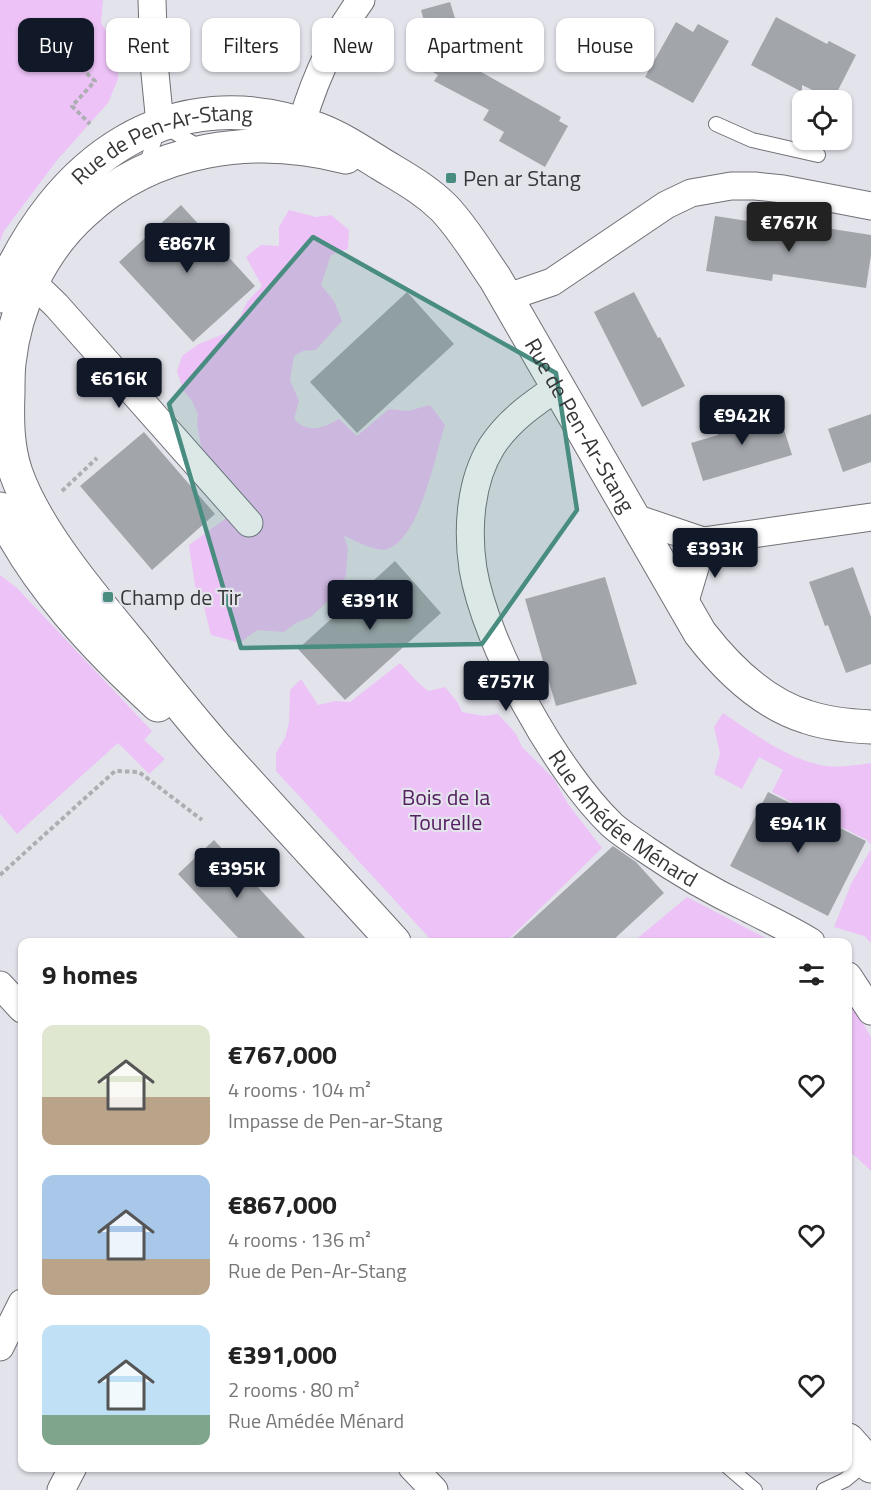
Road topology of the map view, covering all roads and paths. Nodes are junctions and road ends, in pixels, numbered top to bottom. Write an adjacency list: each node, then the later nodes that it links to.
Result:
1 (152, 0): 5 (street)
2 (361, 0): 7 (street)
3 (85, 72): 4 (path)
4 (88, 122)
5 (160, 124): 7 (street, Rue de Pen-Ar-Stang); 8 (lane); 10 (lane); 12 (street, Rue de Pen-Ar-Stang)
6 (716, 124): 9 (lane)
7 (298, 136): 8 (street, Rue de Pen-Ar-Stang); 13 (street, Rue de Pen-Ar-Stang)
8 (207, 152): 10 (street, Rue de Pen-Ar-Stang)
9 (818, 155)
10 (144, 170): 12 (street, Rue de Pen-Ar-Stang)
11 (871, 206): 13 (street)
12 (14, 282): 14 (street, Rue de Pen-Ar-Stang); 20 (street)
13 (505, 298): 15 (street, Rue de Pen-Ar-Stang)
14 (4, 370): 17 (street, Rue de Pen-Ar-Stang)
15 (559, 386): 19 (street, Rue de Pen-Ar-Stang); 27 (street, Rue Amédée Ménard)
16 (97, 458): 17 (path)
17 (15, 506): 26 (street, Rue de Pen-Ar-Stang)
18 (871, 517): 21 (street)
19 (635, 518): 21 (street); 22 (street, Rue de Pen-Ar-Stang)
20 (249, 523)
21 (703, 541): 22 (street)
22 (684, 603): 23 (street, Rue de Pen-Ar-Stang)
23 (871, 727)
24 (201, 820): 25 (path)
25 (0, 875)
26 (390, 938)
27 (804, 938)
28 (852, 982): 31 (street)
29 (0, 985): 30 (street)
30 (18, 1005)
31 (871, 1011)
32 (18, 1311): 33 (street)
33 (0, 1347)
34 (862, 1456): 35 (lane)
35 (852, 1471)
36 (70, 1472): 40 (street)
37 (417, 1472): 41 (street)
38 (734, 1472): 42 (lane)
39 (851, 1472): 43 (lane)
40 (61, 1490)
41 (434, 1490)
42 (755, 1490)
43 (824, 1490)

